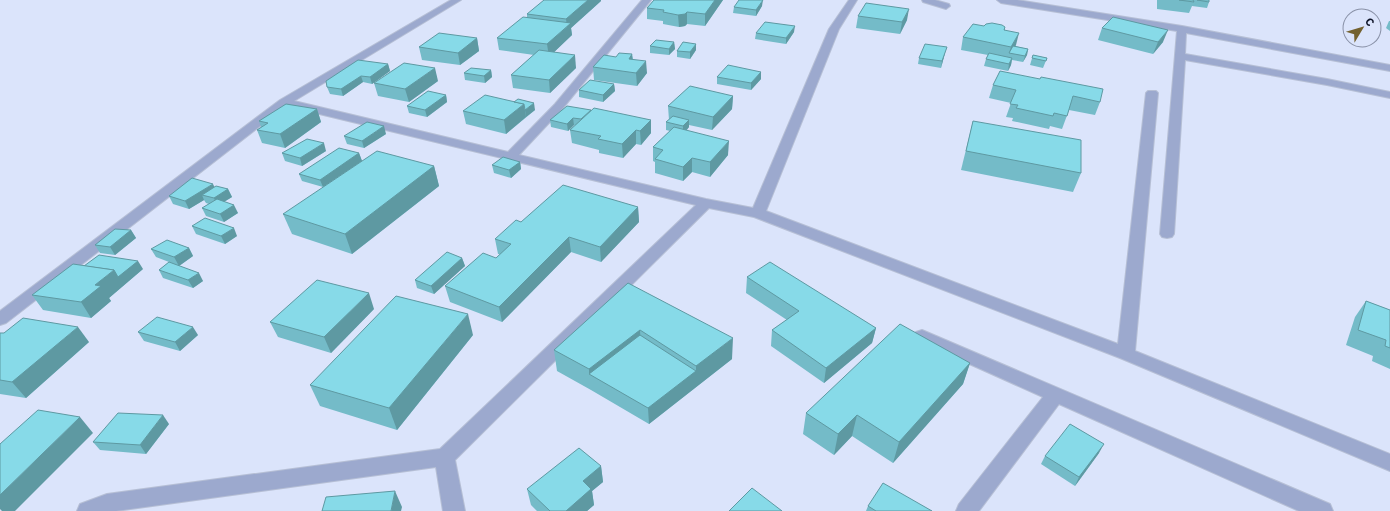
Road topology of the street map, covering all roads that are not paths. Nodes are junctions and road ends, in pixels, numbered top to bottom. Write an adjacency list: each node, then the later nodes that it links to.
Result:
1 (457, 0): 12 (lane)
2 (647, 0): 13 (lane)
3 (853, 0): 15 (lane)
4 (926, 0): 6 (lane)
5 (1001, 0): 7 (lane)
6 (946, 6)
7 (1182, 29): 8 (lane); 9 (lane)
8 (1180, 56): 11 (lane); 16 (lane)
9 (1390, 68)
10 (1152, 93): 19 (lane)
11 (1390, 95)
12 (284, 102): 13 (lane); 17 (lane)
13 (510, 157): 14 (lane)
14 (706, 203): 15 (lane); 21 (lane)
15 (758, 213): 19 (lane)
16 (1167, 234)
17 (0, 319)
18 (922, 336): 20 (lane)
19 (1126, 354): 22 (lane)
20 (1055, 395): 25 (lane); 26 (lane)
21 (445, 457): 23 (lane); 24 (lane)
22 (1390, 463)
23 (88, 511)
24 (454, 511)
25 (967, 511)
26 (1322, 511)

